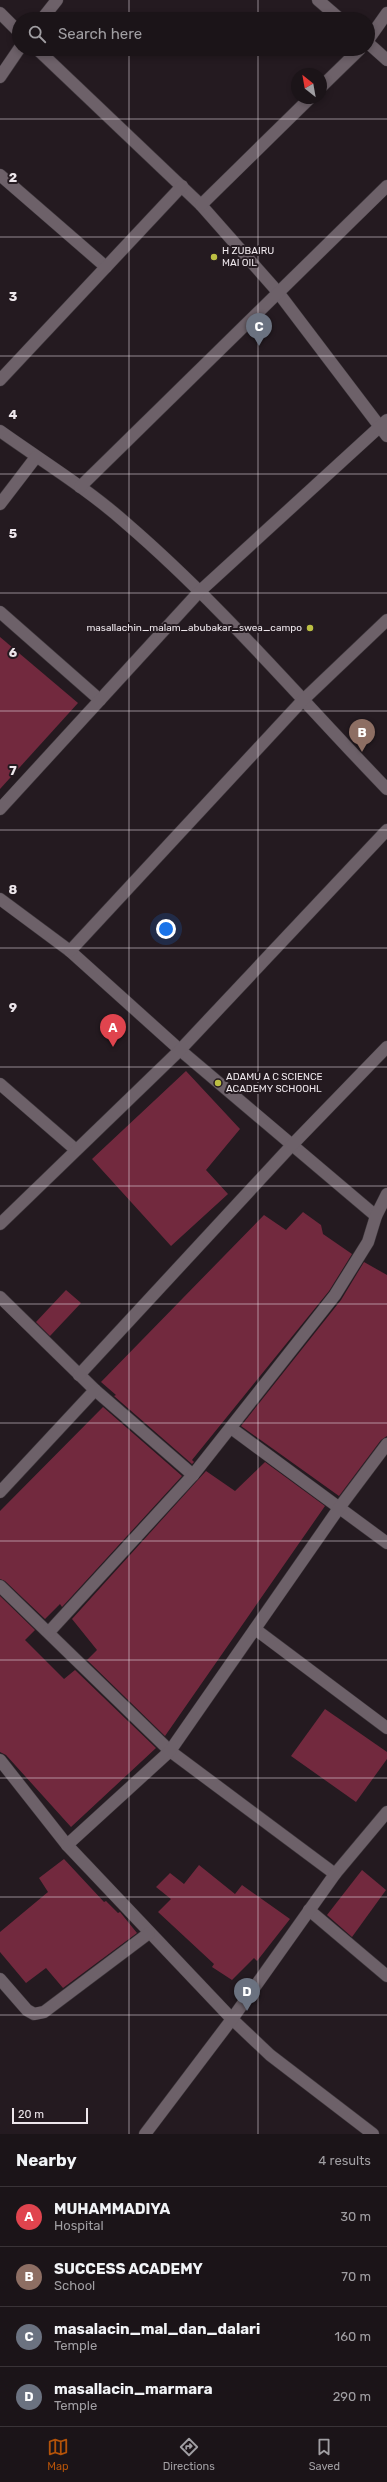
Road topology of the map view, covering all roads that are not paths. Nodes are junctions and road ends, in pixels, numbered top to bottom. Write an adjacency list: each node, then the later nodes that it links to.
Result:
1 (57, 0): 3 (street)
2 (318, 0): 4 (street)
3 (48, 12)
4 (332, 12)
5 (0, 13): 7 (street)
6 (387, 13): 8 (street)
7 (12, 25)
8 (375, 31)
9 (375, 49): 13 (street)
10 (14, 56): 14 (street)
11 (44, 56): 18 (street)
12 (353, 56): 15 (street)
13 (387, 60)
14 (0, 77)
15 (327, 81)
16 (304, 104): 20 (street)
17 (0, 174): 21 (street)
18 (182, 186): 20 (street); 21 (street)
19 (387, 186): 22 (street)
20 (201, 205): 22 (street)
21 (106, 267): 23 (street)
22 (277, 291): 24 (street); 27 (street)
23 (0, 380)
24 (385, 428): 29 (street)
25 (0, 431): 26 (street)
26 (36, 457): 27 (street); 28 (street)
27 (80, 487): 29 (street)
28 (0, 504)
29 (199, 592): 32 (street); 33 (street)
30 (0, 612): 32 (street)
31 (387, 620): 33 (street)
32 (100, 700): 35 (street)
33 (302, 701): 34 (street); 38 (street)
34 (387, 789)
35 (2, 804)
36 (387, 830): 40 (street)
37 (0, 899): 38 (street)
38 (70, 951): 40 (street)
39 (387, 1046): 42 (street)
40 (180, 1050): 42 (street); 43 (street)
41 (0, 1084): 43 (street)
42 (292, 1145): 45 (street); 48 (street)
43 (76, 1150): 46 (street)
44 (387, 1194): 45 (street)
45 (376, 1216): 50 (street)
46 (0, 1224)
47 (0, 1297): 48 (street)
48 (79, 1375): 49 (street)
49 (95, 1390): 52 (street); 53 (street)
50 (231, 1428): 52 (street); 54 (street)
51 (387, 1444): 54 (street)
52 (192, 1475): 58 (street)
53 (0, 1492)
54 (339, 1508): 55 (street); 57 (street)
55 (387, 1544)
56 (0, 1586): 58 (street)
57 (255, 1629): 59 (street); 60 (street)
58 (49, 1632): 60 (street)
59 (387, 1728)
60 (170, 1751): 63 (street); 64 (street)
61 (0, 1760): 63 (street)
62 (387, 1812): 64 (street)
63 (67, 1845): 66 (street)
64 (335, 1874): 65 (street)
65 (309, 1910): 67 (street); 69 (street)
66 (149, 1933): 68 (street); 69 (street)
67 (387, 1976)
68 (0, 1979)
69 (232, 2020): 70 (street); 71 (street)
70 (151, 2132)
71 (373, 2134)

